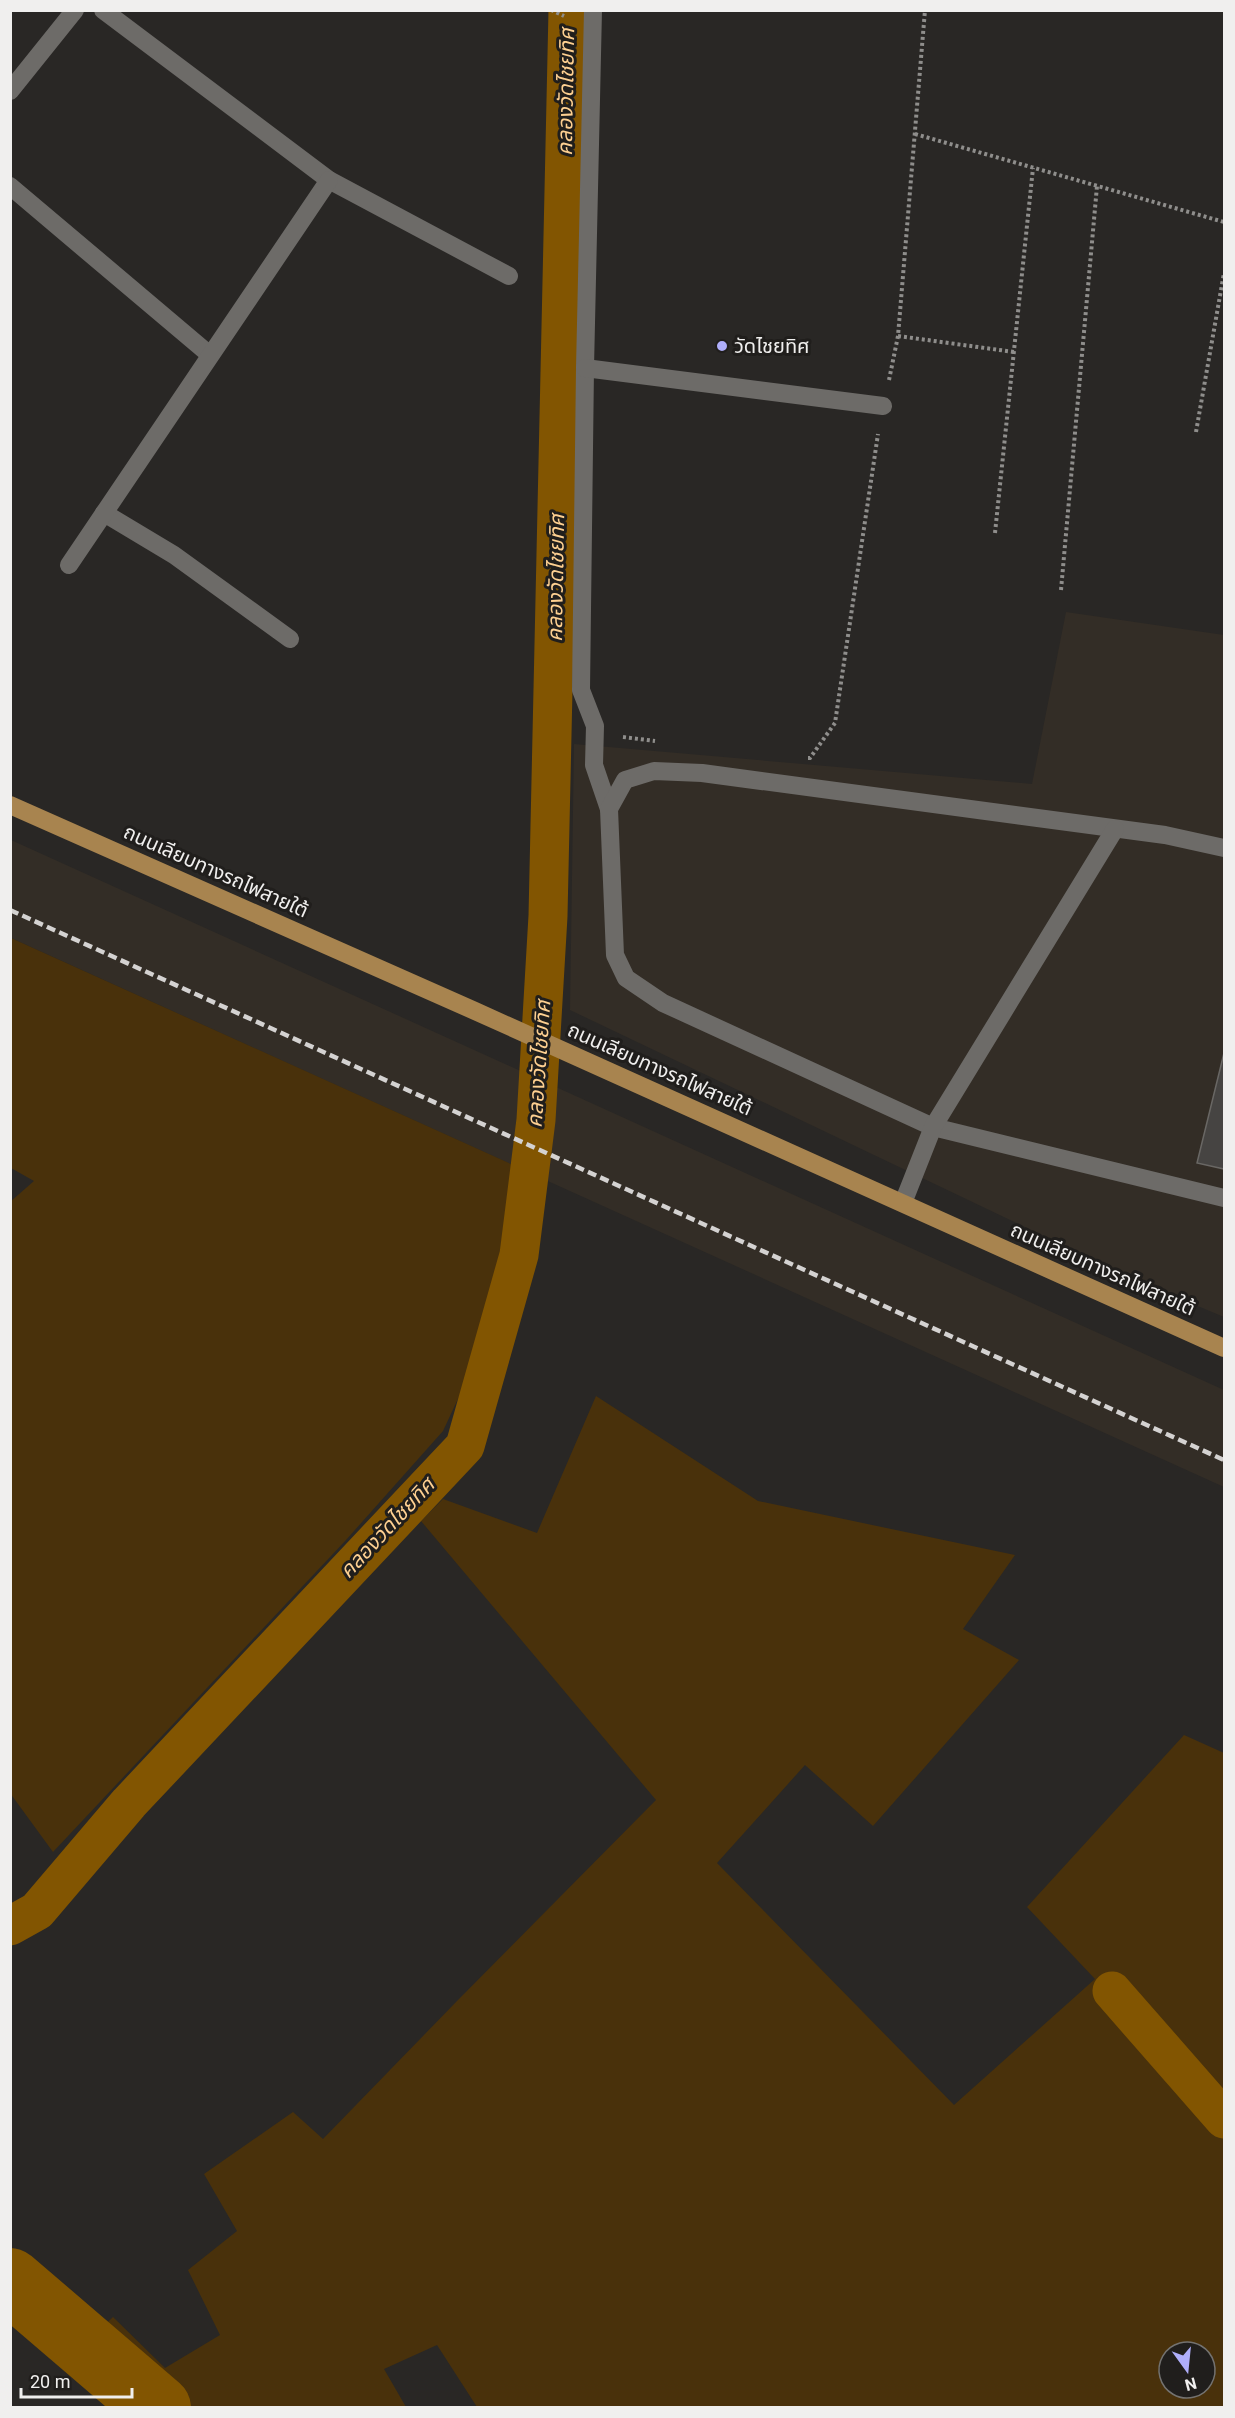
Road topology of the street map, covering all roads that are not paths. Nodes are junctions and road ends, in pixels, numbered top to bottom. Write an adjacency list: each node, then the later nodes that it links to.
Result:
1 (75, 10): 4 (street)
2 (104, 10): 5 (street)
3 (593, 10): 9 (street)
4 (10, 91)
5 (329, 180): 7 (street); 8 (street)
6 (10, 186): 8 (street)
7 (509, 276)
8 (210, 355): 11 (street)
9 (585, 368): 10 (street); 15 (street)
10 (883, 406)
11 (104, 513): 12 (street); 13 (street)
12 (69, 565)
13 (290, 639)
14 (10, 805): 20 (main road, ถนนเลียบทางรถไฟสายใต้)
15 (609, 809): 16 (street); 18 (street)
16 (1114, 829): 17 (street); 18 (street)
17 (1224, 848)
18 (933, 1127): 19 (street); 20 (street)
19 (1224, 1198)
20 (903, 1203): 21 (main road, ถนนเลียบทางรถไฟสายใต้)
21 (1224, 1348)

